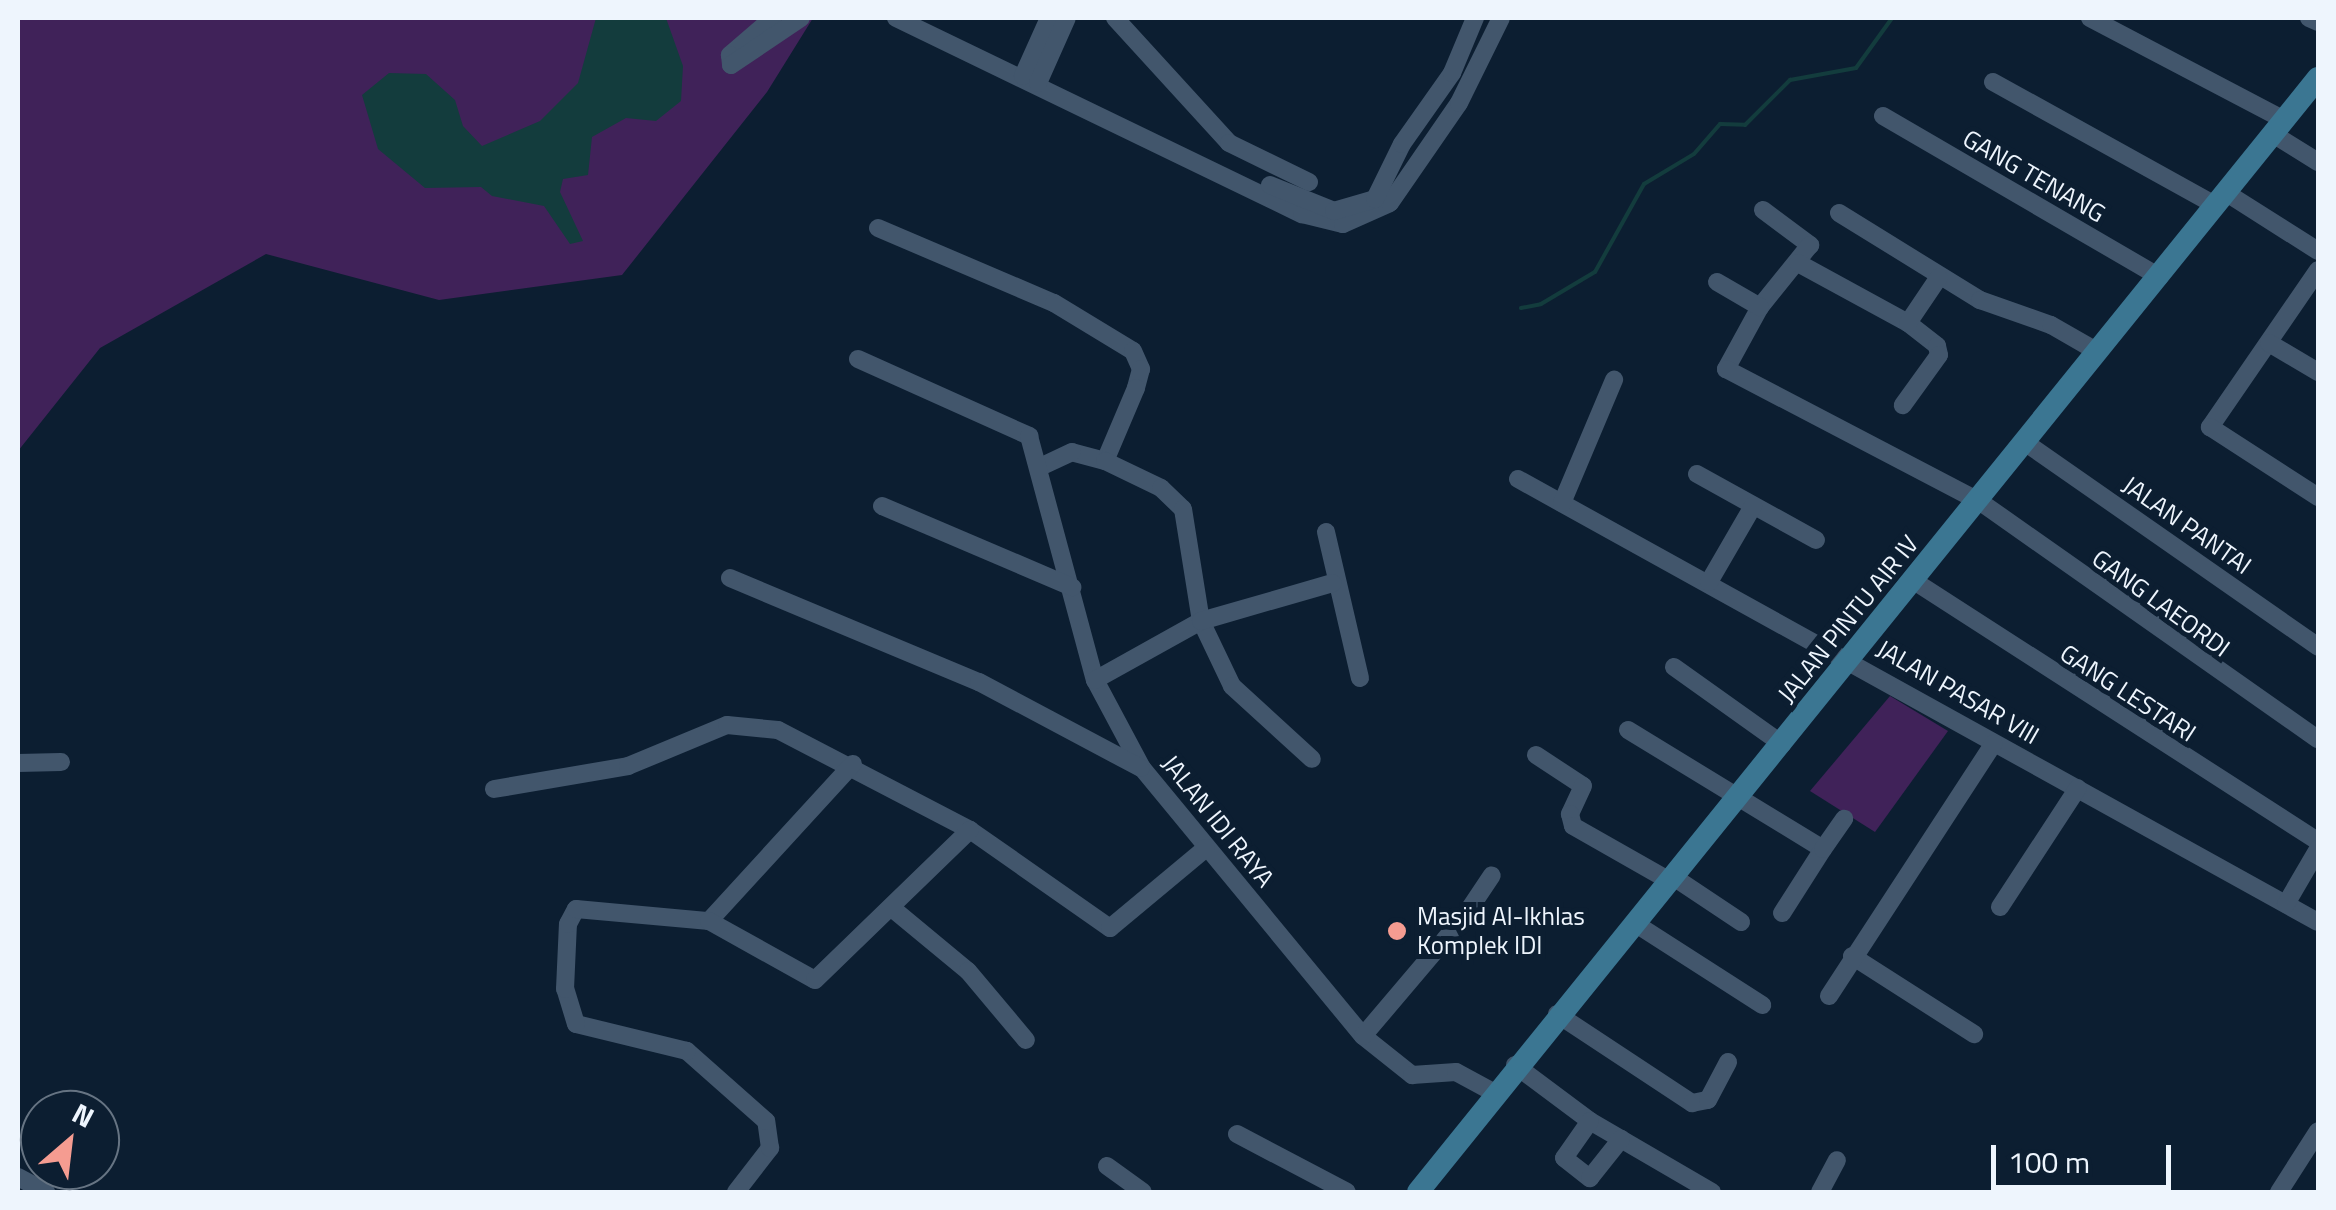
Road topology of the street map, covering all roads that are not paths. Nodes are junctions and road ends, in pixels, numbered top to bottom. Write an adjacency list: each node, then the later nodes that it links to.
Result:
1 (773, 18): 2 (street)
2 (801, 18)
3 (896, 18): 14 (street)
4 (924, 18): 14 (street)
5 (1050, 18): 14 (street)
6 (1068, 18): 14 (street)
7 (1095, 18): 12 (street)
8 (1474, 18): 20 (street)
9 (1501, 18): 21 (street)
10 (2090, 18): 18 (street)
11 (2309, 18): 13 (street)
12 (1120, 22): 23 (street)
13 (2318, 22)
14 (1032, 75): 19 (street)
15 (2318, 80): 18 (main road, JALAN PINTU AIR IV)
16 (1993, 82): 24 (street)
17 (1884, 116): 32 (street, GANG TENANG)
18 (2279, 127): 22 (street); 24 (main road, JALAN PINTU AIR IV)
19 (1157, 136): 20 (street); 21 (street)
20 (1402, 144): 21 (street)
21 (1420, 154)
22 (2318, 162)
23 (1309, 182)
24 (2220, 199): 28 (street); 32 (main road, JALAN PINTU AIR IV)
25 (1764, 210): 29 (street)
26 (1839, 213): 31 (street)
27 (878, 228): 43 (street)
28 (2318, 250)
29 (1798, 264): 34 (street); 35 (street)
30 (2318, 270): 36 (street)
31 (1939, 277): 35 (street); 37 (street)
32 (2160, 277): 37 (main road, JALAN PINTU AIR IV)
33 (1717, 282): 34 (street)
34 (1760, 307): 48 (street, GANG LAEORDI)
35 (1908, 323): 41 (street)
36 (2269, 343): 39 (street); 47 (street)
37 (2098, 352): 42 (main road, JALAN PINTU AIR IV)
38 (858, 358): 44 (street, JALAN IDI RAYA)
39 (2318, 372)
40 (1614, 380): 49 (street)
41 (1903, 405)
42 (2026, 443): 48 (main road, JALAN PINTU AIR IV); 60 (street, JALAN PANTAI)
43 (1105, 461): 44 (street); 59 (street)
44 (1040, 468): 58 (street, JALAN IDI RAYA)
45 (1697, 474): 51 (street)
46 (1518, 479): 49 (street, JALAN PASAR VIII)
47 (2318, 497)
48 (1978, 501): 55 (main road, JALAN PINTU AIR IV); 66 (street, GANG LAEORDI)
49 (1562, 502): 57 (street, JALAN PASAR VIII)
50 (882, 506): 58 (street)
51 (1753, 506): 53 (street); 57 (street)
52 (1326, 532): 56 (street)
53 (1816, 540)
54 (730, 578): 74 (street)
55 (1914, 581): 61 (main road, JALAN PINTU AIR IV); 80 (street, GANG LESTARI)
56 (1334, 582): 59 (street); 63 (street)
57 (1709, 582): 61 (street, JALAN PASAR VIII)
58 (1072, 587): 64 (street, JALAN IDI RAYA)
59 (1201, 621): 64 (street); 70 (street)
60 (2318, 647)
61 (1849, 658): 67 (main road, JALAN PINTU AIR IV); 68 (street, JALAN PASAR VIII)
62 (1674, 667): 67 (street)
63 (1360, 678)
64 (1096, 680): 74 (street, JALAN IDI RAYA)
65 (1628, 730): 77 (street)
66 (2318, 740)
67 (1782, 744): 77 (main road, JALAN PINTU AIR IV)
68 (1993, 744): 75 (street, JALAN PASAR VIII); 94 (street)
69 (1536, 755): 85 (street)
70 (1312, 759)
71 (61, 762): 72 (street)
72 (20, 764)
73 (852, 764): 76 (street); 79 (street); 90 (street)
74 (1142, 768): 81 (street, JALAN IDI RAYA)
75 (2078, 788): 86 (street, JALAN PASAR VIII); 87 (street)
76 (494, 789)
77 (1738, 794): 82 (street); 85 (main road, JALAN PINTU AIR IV)
78 (1844, 820): 82 (street)
79 (970, 830): 81 (street); 88 (street)
80 (2318, 841)
81 (1206, 848): 99 (street, JALAN IDI RAYA)
82 (1823, 849): 89 (street)
83 (2318, 850): 86 (street)
84 (1492, 875): 99 (street)
85 (1670, 878): 91 (street); 93 (main road, JALAN PINTU AIR IV)
86 (2286, 904): 92 (street, JALAN PASAR VIII)
87 (2000, 908)
88 (892, 910): 90 (street); 100 (street)
89 (1782, 913)
90 (710, 922): 112 (street)
91 (1741, 922)
92 (2318, 922)
93 (1636, 924): 96 (street); 97 (main road, JALAN PINTU AIR IV)
94 (1852, 956): 95 (street); 98 (street)
95 (1829, 996)
96 (1762, 1004)
97 (1557, 1014): 101 (street); 102 (main road, JALAN PINTU AIR IV)
98 (1974, 1034)
99 (1363, 1036): 103 (street, JALAN IDI RAYA)
100 (1026, 1040)
101 (1728, 1062)
102 (1515, 1066): 103 (main road, JALAN PINTU AIR IV); 104 (street)
103 (1493, 1092): 115 (main road, JALAN PINTU AIR IV)
104 (1590, 1120): 107 (street); 107 (street)
105 (2318, 1131): 118 (street)
106 (1238, 1134): 114 (street)
107 (1621, 1139): 116 (street)
108 (1837, 1160): 117 (street)
109 (1107, 1166): 113 (street)
110 (18, 1177): 111 (street)
111 (46, 1192)
112 (736, 1192)
113 (1143, 1192)
114 (1347, 1192)
115 (1418, 1192)
116 (1712, 1192)
117 (1820, 1192)
118 (2280, 1192)

